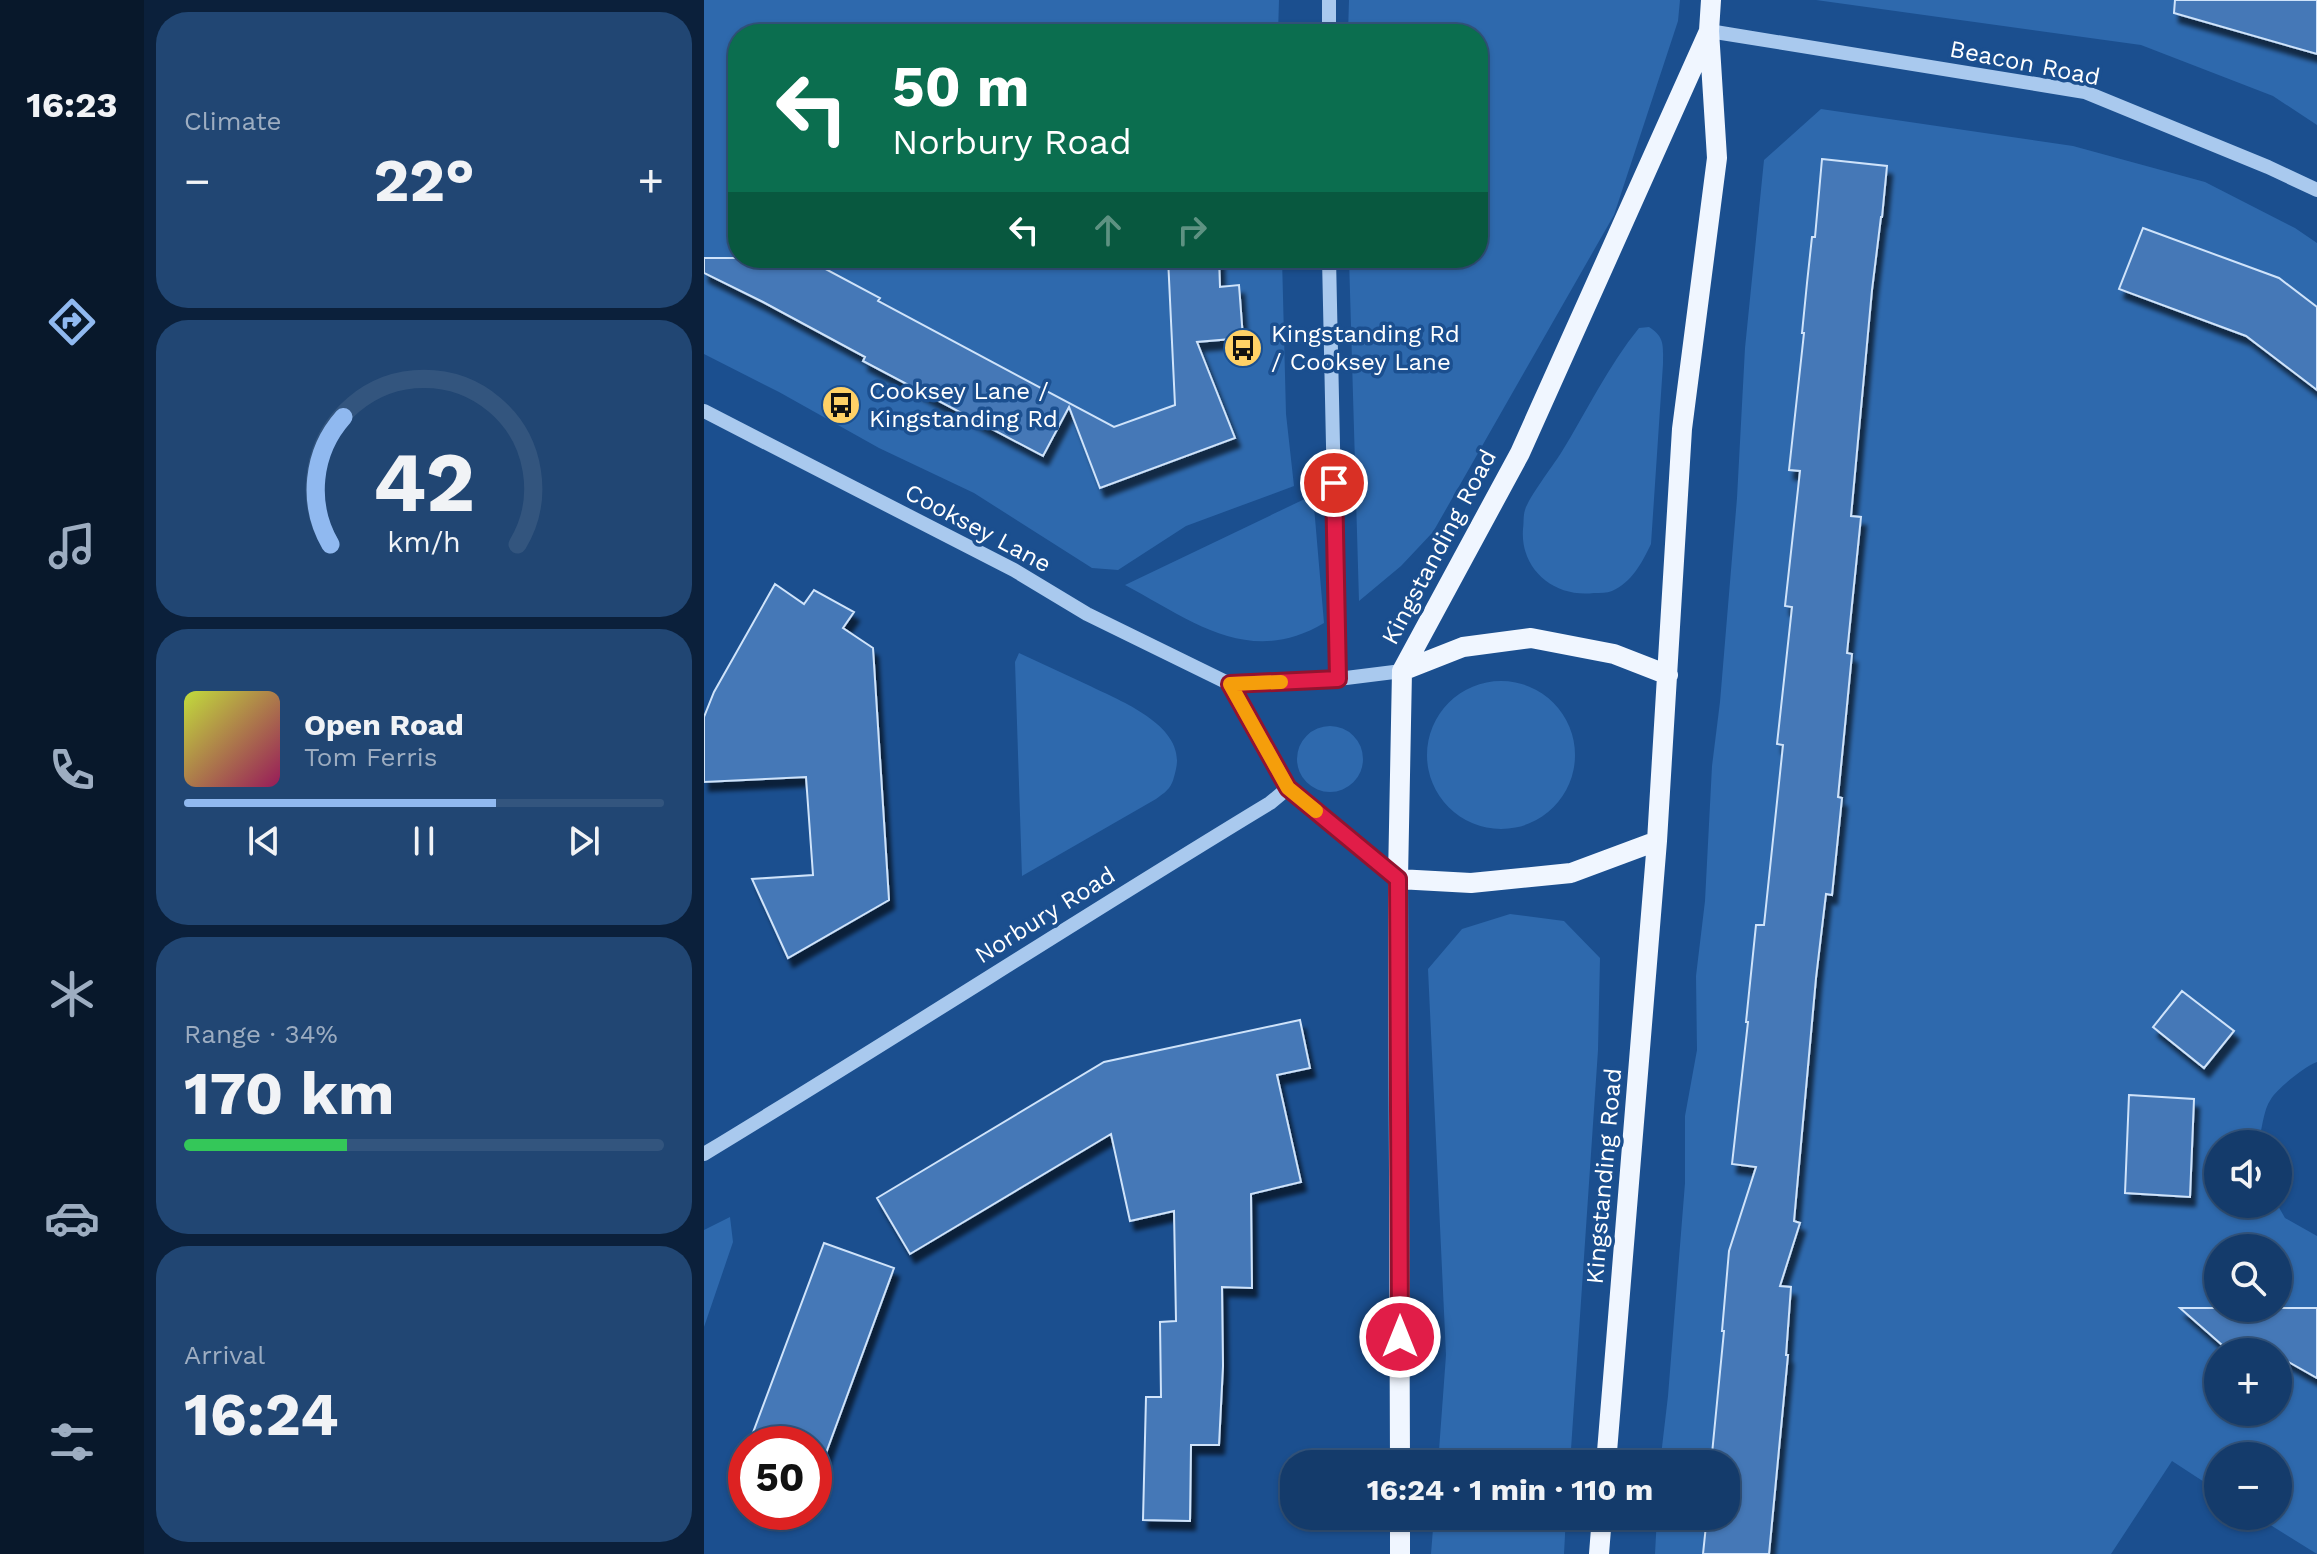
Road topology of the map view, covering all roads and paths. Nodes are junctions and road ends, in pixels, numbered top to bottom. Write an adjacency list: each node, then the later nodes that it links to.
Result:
1 (1329, 0): 3 (street)
2 (1711, 0): 4 (main road, Kingstanding Road)
3 (1329, 24)
4 (1709, 31): 5 (street, Beacon Road); 8 (main road, Kingstanding Road); 9 (main road, Kingstanding Road)
5 (2317, 190)
6 (1329, 268): 10 (street)
7 (704, 411): 11 (street, Cooksey Lane)
8 (1402, 671): 9 (main road); 10 (street, Cooksey Lane); 14 (main road, Kingstanding Road)
9 (1668, 675): 13 (main road, Kingstanding Road)
10 (1338, 679): 11 (street, Cooksey Lane)
11 (1230, 684): 12 (street)
12 (1288, 788): 14 (street); 15 (street, Norbury Road)
13 (1657, 841): 14 (main road); 17 (main road, Kingstanding Road)
14 (1398, 879): 16 (main road, Kingstanding Road)
15 (704, 1154)
16 (1400, 1450)
17 (1607, 1450)
18 (1400, 1530): 20 (main road)
19 (1601, 1530): 21 (main road)
20 (1400, 1554)
21 (1599, 1554)

